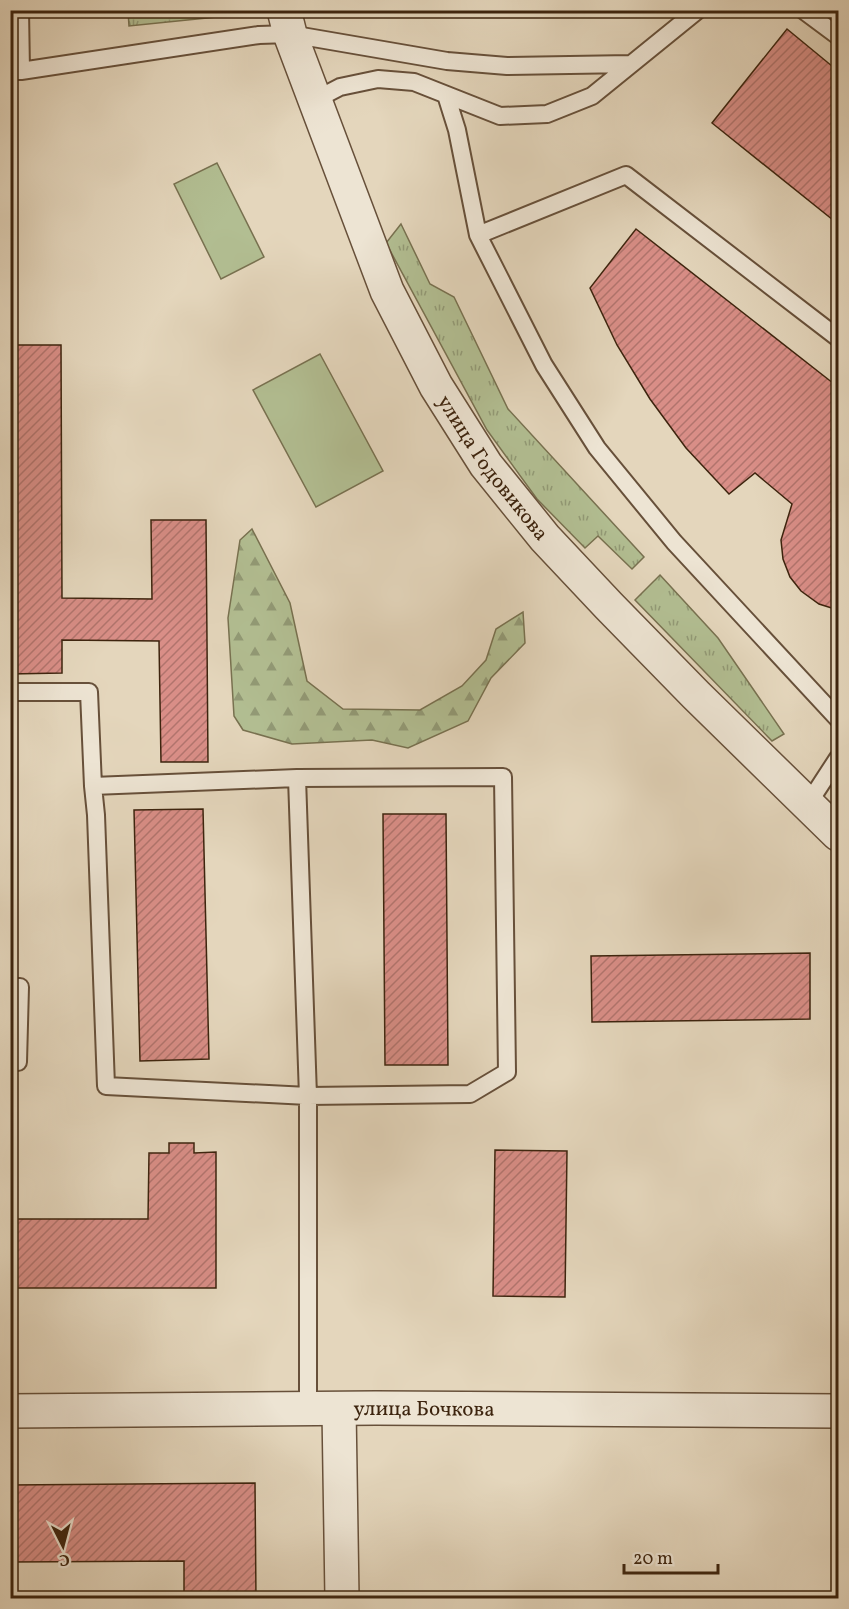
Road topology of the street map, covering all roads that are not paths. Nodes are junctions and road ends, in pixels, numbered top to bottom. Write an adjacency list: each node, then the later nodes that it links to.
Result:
1 (20, 10): 7 (lane)
2 (698, 10): 6 (lane)
3 (802, 10): 5 (lane)
4 (287, 22): 6 (lane); 7 (lane); 9 (street, улица Годовикова)
5 (838, 36)
6 (631, 64): 8 (lane)
7 (16, 71)
8 (446, 95): 9 (lane); 10 (lane)
9 (315, 100): 17 (street, улица Годовикова)
10 (478, 235): 11 (lane); 13 (lane)
11 (838, 338)
12 (10, 692): 16 (lane)
13 (835, 714)
14 (838, 758): 17 (lane)
15 (297, 778): 16 (lane); 21 (lane); 21 (lane)
16 (93, 786): 21 (lane)
17 (808, 804): 18 (street, улица Годовикова)
18 (836, 827)
19 (10, 987): 20 (lane)
20 (10, 1062)
21 (308, 1096): 22 (lane)
22 (323, 1409): 23 (street, улица Бочкова); 24 (street, улица Бочкова); 25 (street)
23 (10, 1411)
24 (838, 1411)
25 (342, 1599)

